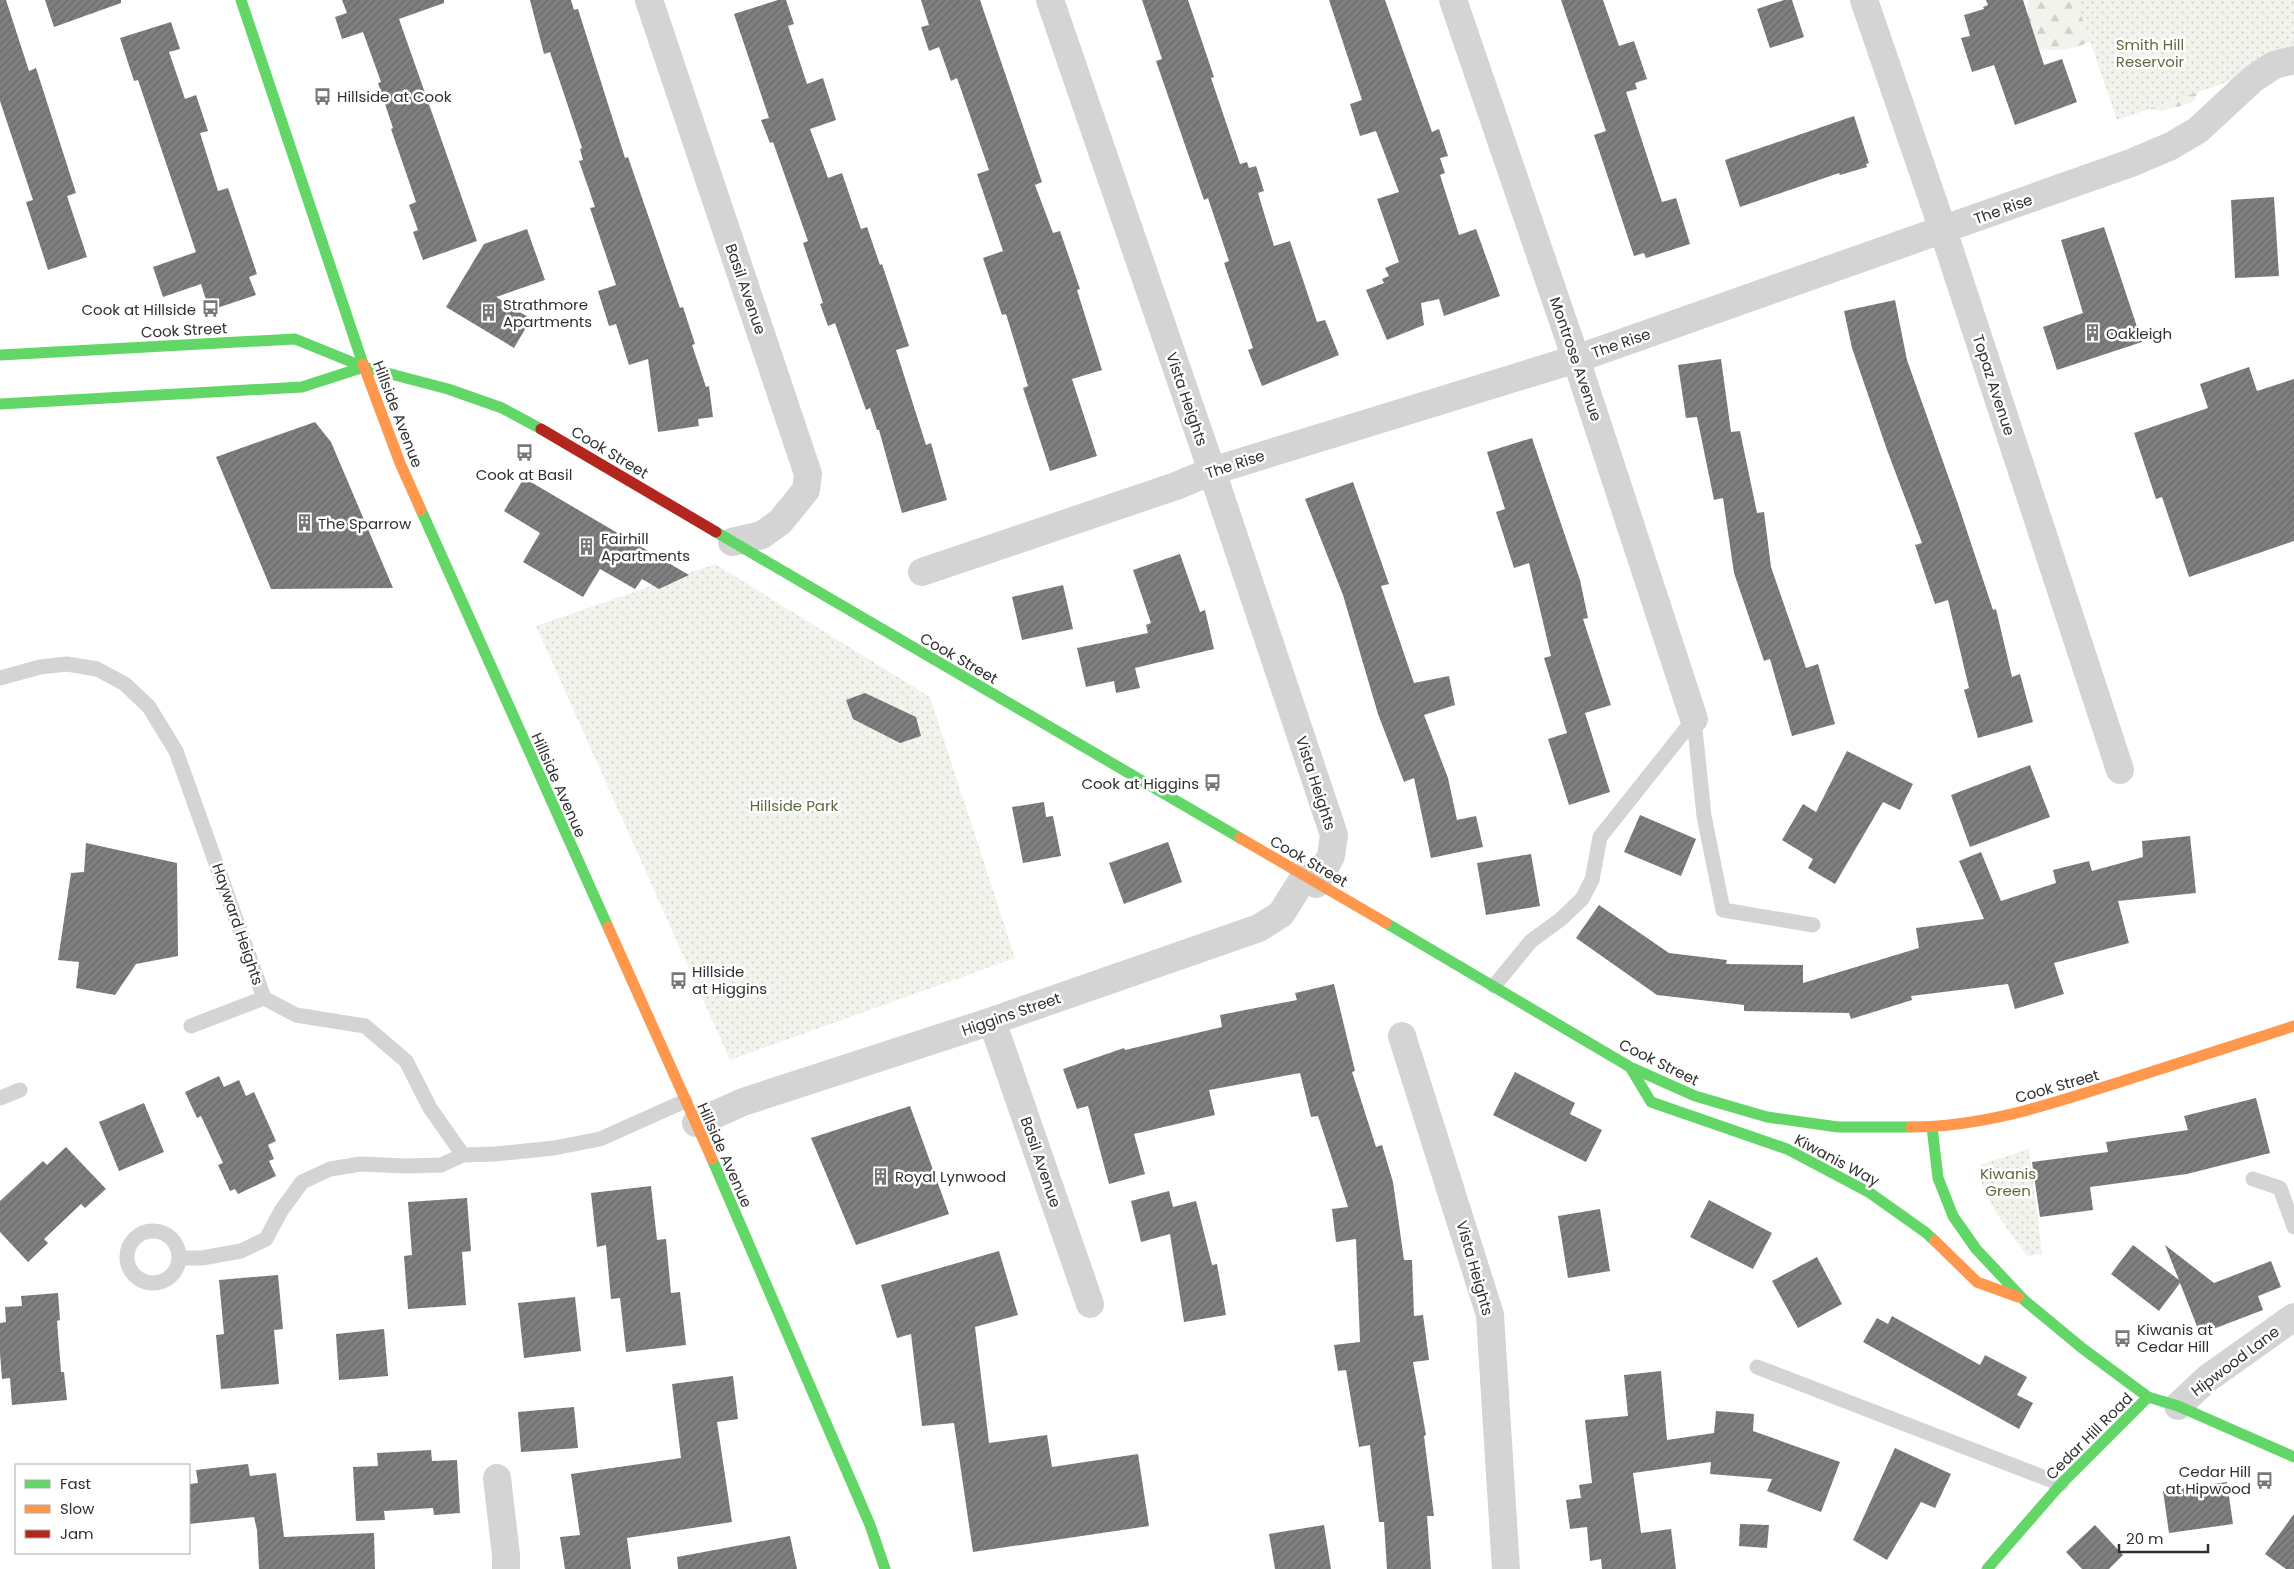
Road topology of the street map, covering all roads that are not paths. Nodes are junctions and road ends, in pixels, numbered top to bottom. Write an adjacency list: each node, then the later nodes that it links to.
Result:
1 (241, 0): 10 (main road, Hillside Avenue)
2 (649, 0): 13 (street, Basil Avenue)
3 (1050, 0): 12 (street, Vista Heights)
4 (1453, 0): 9 (street, Montrose Avenue)
5 (1864, 0): 7 (street, Topaz Avenue)
6 (2294, 60): 7 (street, The Rise)
7 (1943, 230): 9 (street, The Rise); 17 (street, Topaz Avenue)
8 (0, 355): 10 (main road, Cook Street)
9 (1576, 359): 12 (street, The Rise); 16 (street, Montrose Avenue)
10 (364, 367): 11 (main road); 13 (main road, Cook Street); 29 (main road, Hillside Avenue)
11 (0, 404)
12 (1212, 471): 14 (street, The Rise); 18 (street, Vista Heights)
13 (732, 542): 18 (main road, Cook Street)
14 (922, 572)
15 (0, 678): 21 (lane, Hayward Heights)
16 (1694, 719): 19 (lane); 20 (lane)
17 (2120, 770)
18 (1310, 880): 20 (main road, Cook Street); 22 (street, Higgins Street)
19 (1813, 925)
20 (1494, 986): 26 (main road, Cook Street)
21 (264, 998): 23 (lane); 31 (lane, Hayward Heights)
22 (992, 1021): 29 (street, Higgins Street); 36 (street, Basil Avenue)
23 (191, 1026)
24 (2294, 1026): 30 (main road, Cook Street)
25 (1402, 1036): 46 (street, Vista Heights)
26 (1630, 1067): 30 (main road, Cook Street); 35 (main road, Kiwanis Way)
27 (20, 1090): 28 (lane)
28 (0, 1098)
29 (690, 1112): 31 (lane); 45 (main road, Hillside Avenue)
30 (1932, 1127): 35 (main road, Kiwanis Way)
31 (463, 1155): 34 (lane)
32 (2253, 1179): 33 (lane)
33 (2294, 1226)
34 (179, 1258)
35 (2024, 1300): 39 (main road, Kiwanis Way)
36 (1090, 1304)
37 (2294, 1317): 40 (street, Hipwood Lane)
38 (1757, 1366): 43 (lane)
39 (2148, 1397): 40 (main road, Cedar Hill Road); 43 (main road, Cedar Hill Road)
40 (2178, 1406): 41 (main road, Cedar Hill Road)
41 (2294, 1457)
42 (497, 1478): 44 (street)
43 (2061, 1484): 47 (main road, Cedar Hill Road)
44 (506, 1569)
45 (885, 1569)
46 (1506, 1569)
47 (1987, 1569)

